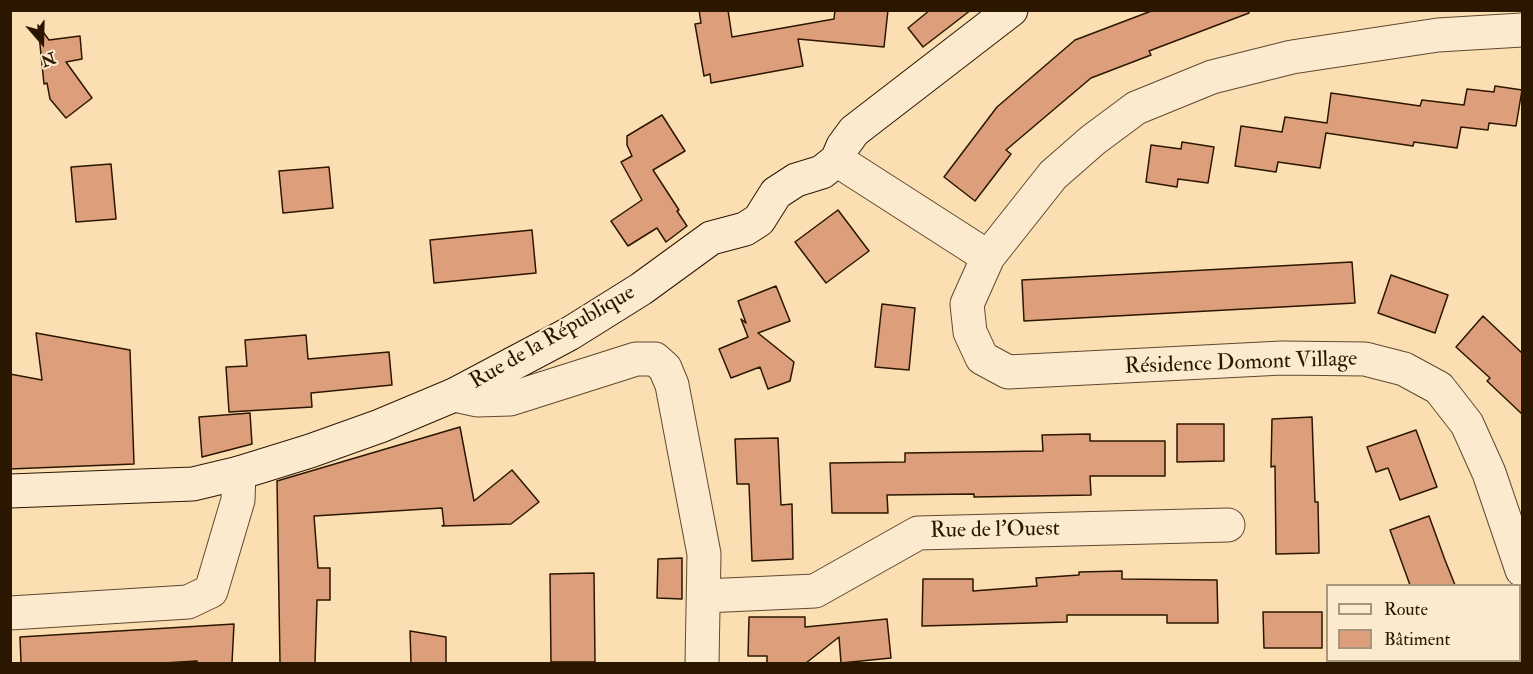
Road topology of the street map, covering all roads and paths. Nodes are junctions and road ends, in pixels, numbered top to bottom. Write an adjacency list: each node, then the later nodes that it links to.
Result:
1 (1011, 10): 3 (street, Rue de la République)
2 (1522, 30): 4 (street, Résidence Domont Village)
3 (837, 160): 4 (street); 5 (street, Rue de la République)
4 (988, 257): 9 (street, Résidence Domont Village)
5 (454, 394): 6 (street, Rue de la République); 10 (street)
6 (239, 473): 7 (street, Rue de la République); 11 (street)
7 (10, 491)
8 (1228, 525): 10 (street, Rue de l'Ouest)
9 (1522, 570)
10 (704, 596): 12 (street)
11 (10, 613)
12 (702, 663)

